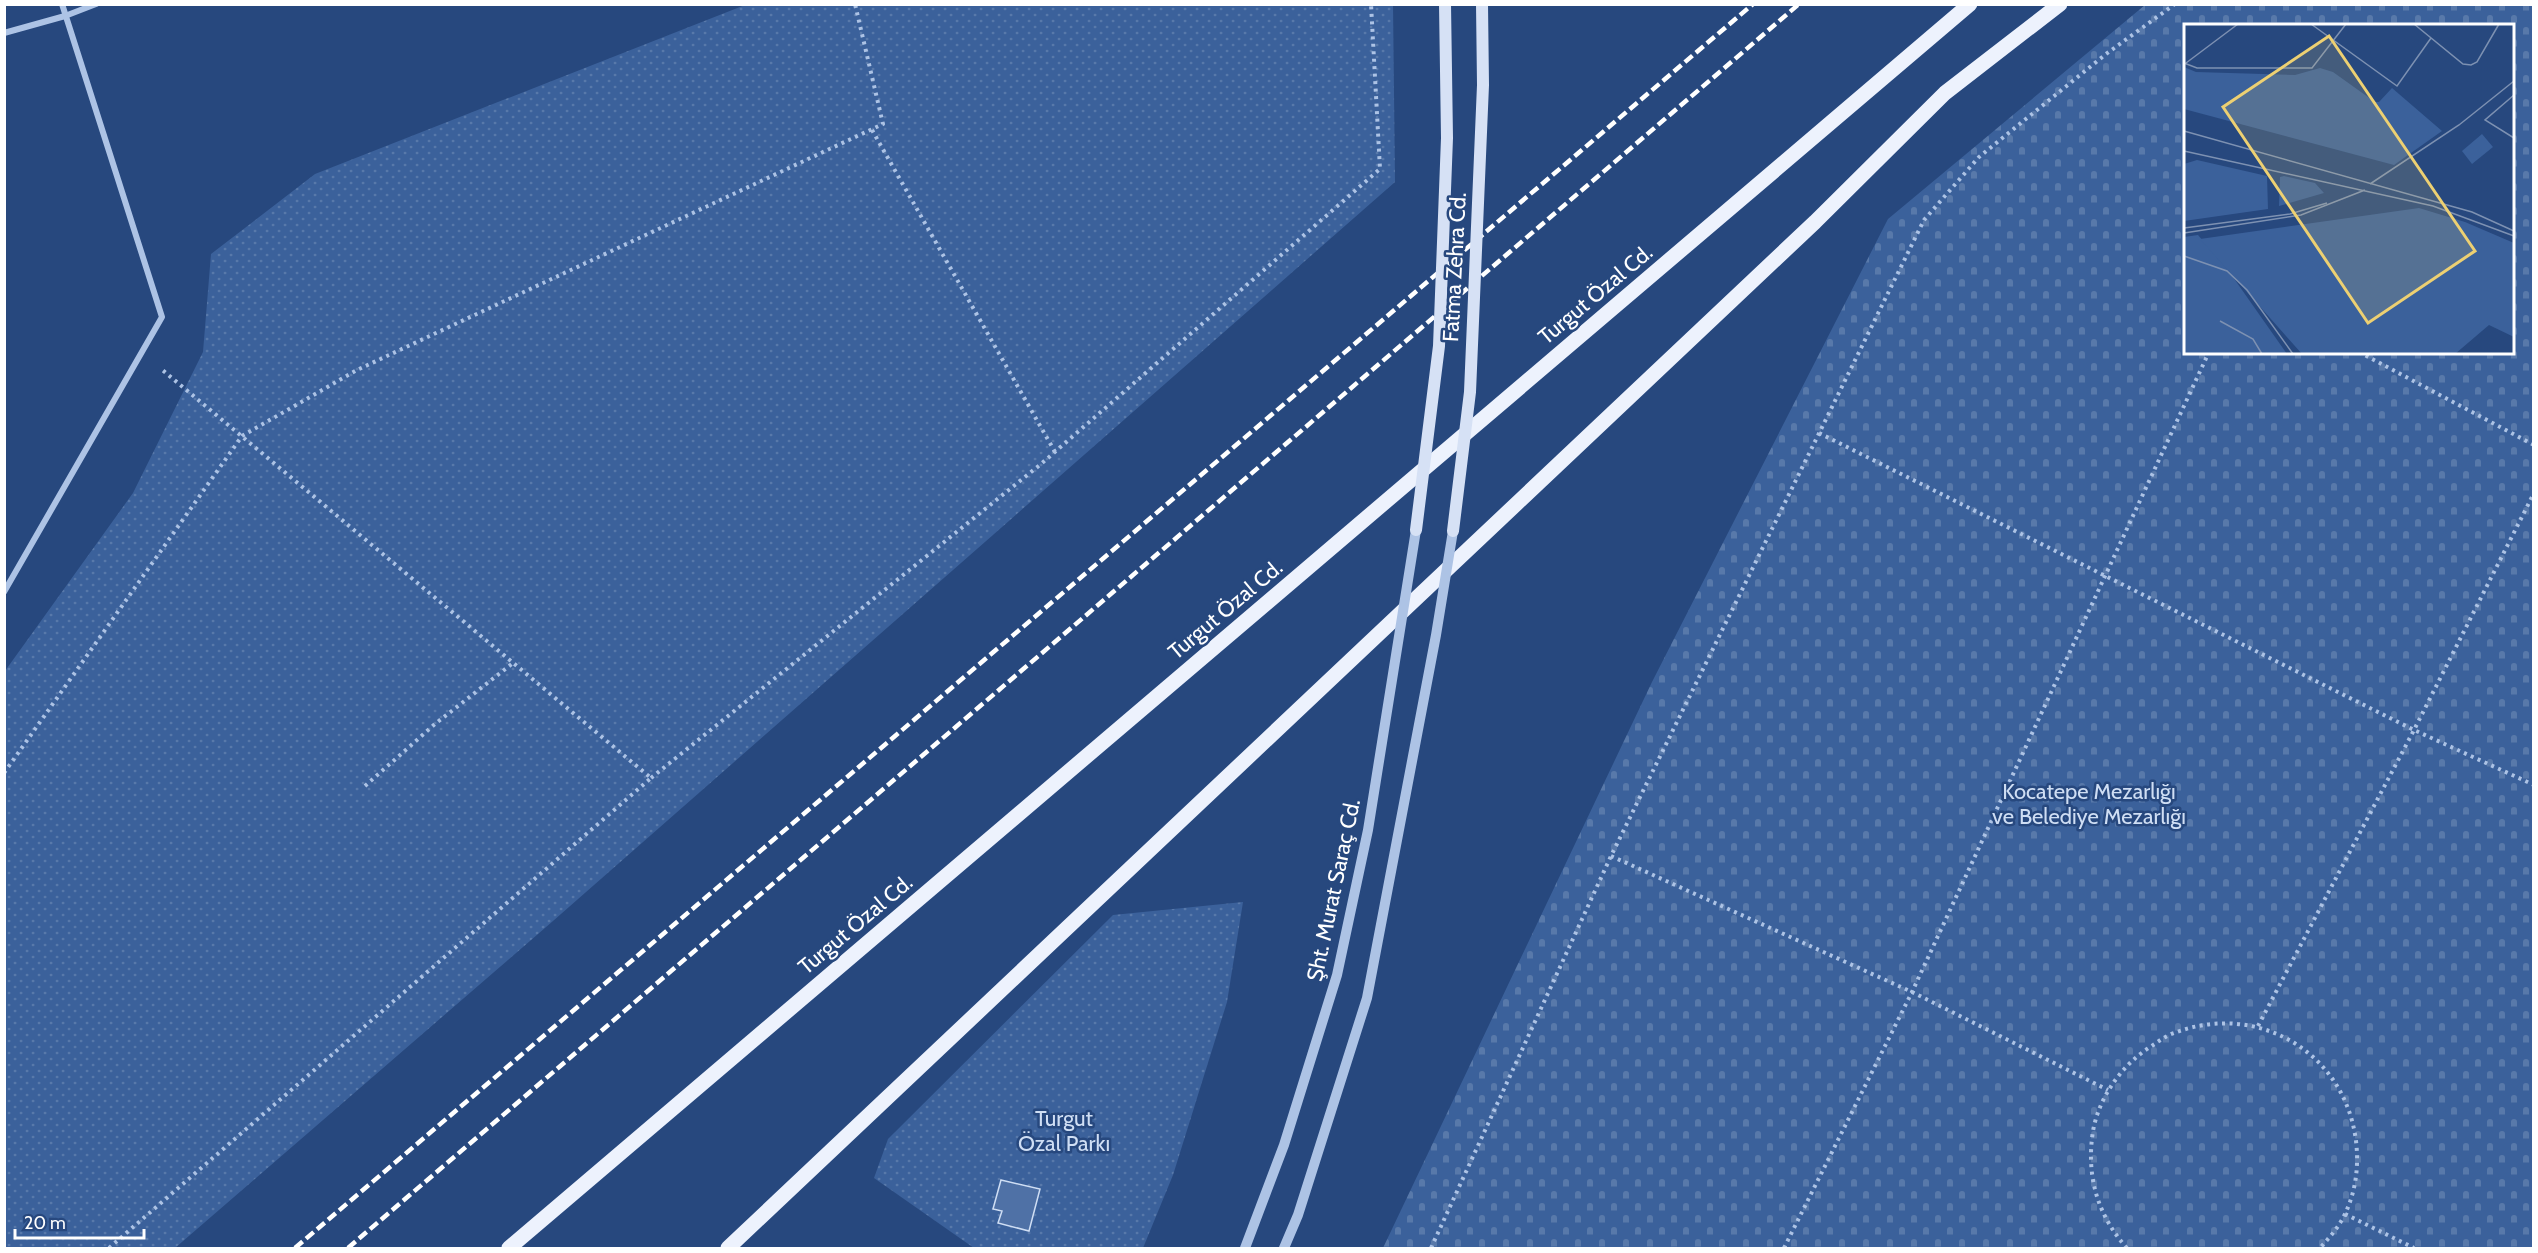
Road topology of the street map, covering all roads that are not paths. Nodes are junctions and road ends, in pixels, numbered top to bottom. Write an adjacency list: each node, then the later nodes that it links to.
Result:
1 (62, 4): 7 (street)
2 (96, 4): 7 (street)
3 (1445, 4): 9 (main road, Fatma Zehra Cd., bridge)
4 (1482, 4): 10 (main road, Fatma Zehra Cd., bridge)
5 (1970, 4): 12 (main road, Turgut Özal Cd.)
6 (2060, 4): 13 (main road)
7 (66, 16): 8 (street); 11 (street)
8 (4, 33)
9 (1416, 530): 14 (street, Şht. Murat Saraç Cd., bridge)
10 (1453, 531): 15 (street, bridge)
11 (4, 592)
12 (509, 1248)
13 (728, 1248)
14 (1245, 1248)
15 (1284, 1248)

